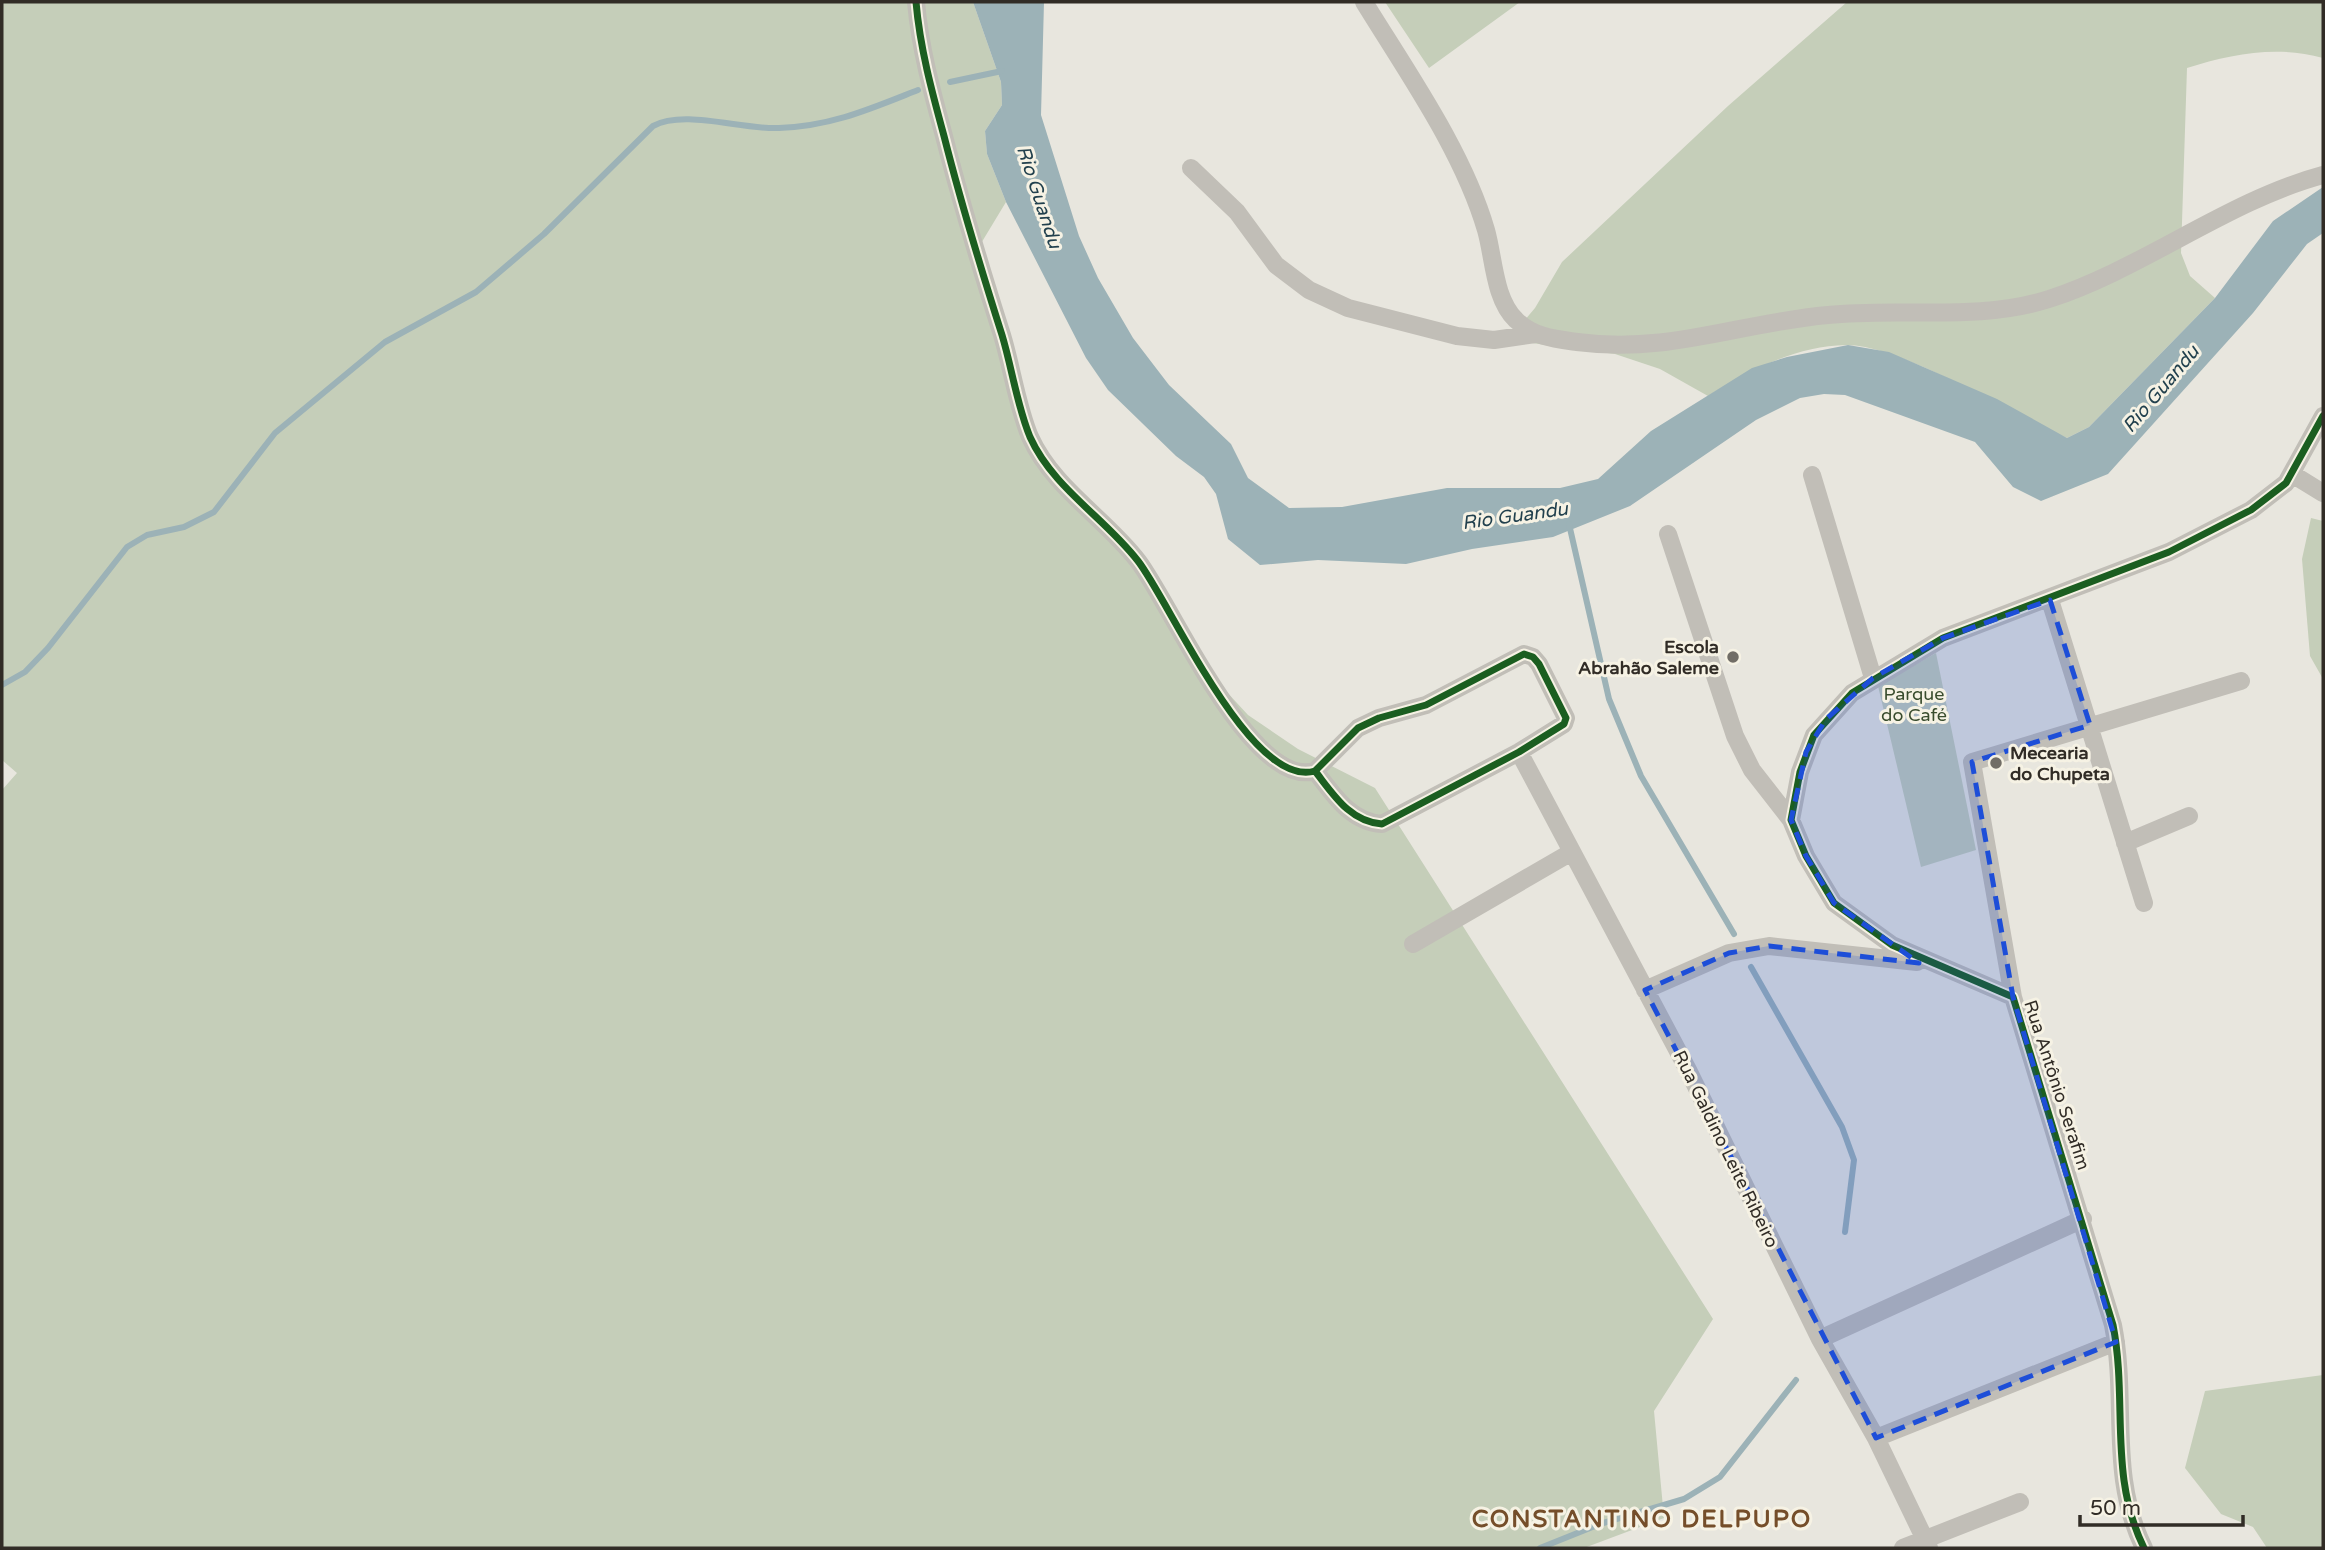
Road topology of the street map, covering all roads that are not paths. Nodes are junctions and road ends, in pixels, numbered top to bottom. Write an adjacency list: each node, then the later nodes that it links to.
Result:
1 (916, 2): 16 (street)
2 (1364, 2): 5 (street)
3 (1191, 167): 5 (street)
4 (2323, 175): 5 (street)
5 (1535, 334)
6 (2323, 416): 7 (street)
7 (2292, 474): 9 (street); 11 (street)
8 (1812, 475): 12 (street)
9 (2323, 493)
10 (1668, 534): 18 (street, Rua Antônio Serafim)
11 (2050, 600): 12 (street); 14 (street)
12 (1873, 678): 18 (street)
13 (2241, 681): 14 (street)
14 (2090, 725): 19 (street); 25 (street)
15 (1519, 752): 16 (street); 16 (street); 20 (street, Rua Galdino Leite Ribeiro)
16 (1315, 771)
17 (2189, 816): 19 (street)
18 (1791, 820): 23 (street, Rua Antônio Serafim)
19 (2125, 843): 21 (street)
20 (1570, 853): 22 (street); 24 (street, Rua Galdino Leite Ribeiro)
21 (2144, 903)
22 (1413, 944)
23 (1934, 964): 24 (street, Rua Antônio Serafim); 25 (street, Rua Antônio Serafim)
24 (1645, 990): 27 (street, Rua Galdino Leite Ribeiro)
25 (2014, 997): 26 (street, Rua Antônio Serafim)
26 (2082, 1219): 27 (street); 28 (street, Rua Antônio Serafim)
27 (1820, 1339): 29 (street, Rua Galdino Leite Ribeiro)
28 (2116, 1342): 29 (street); 33 (street, Rua Antônio Serafim)
29 (1875, 1438): 31 (street, Rua Galdino Leite Ribeiro)
30 (2020, 1502): 31 (street)
31 (1927, 1544): 32 (street)
32 (1903, 1548)
33 (2144, 1548)

